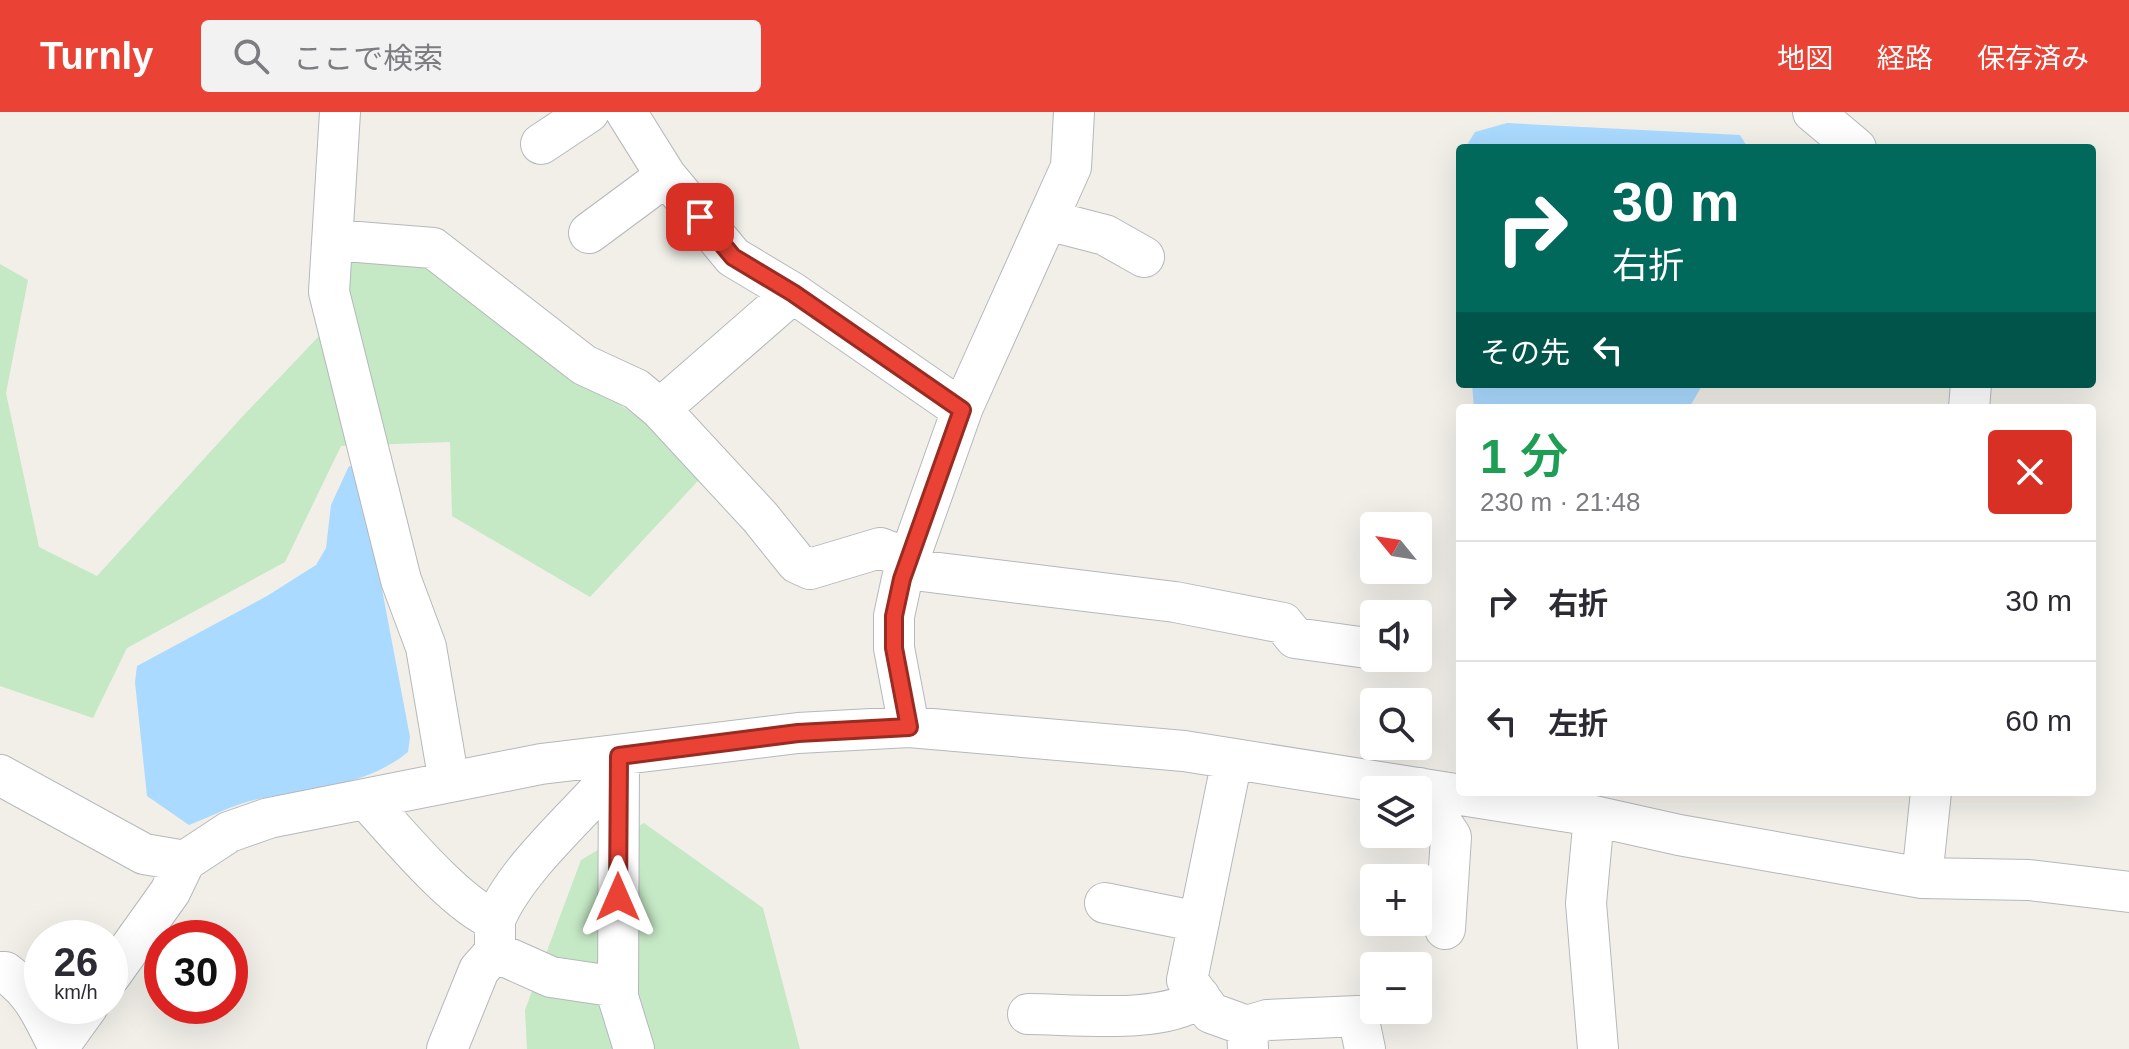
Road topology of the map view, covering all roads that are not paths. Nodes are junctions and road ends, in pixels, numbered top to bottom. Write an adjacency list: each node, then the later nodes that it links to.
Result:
1 (340, 112): 11 (street)
2 (589, 112): 6 (street)
3 (626, 112): 8 (street)
4 (1074, 112): 9 (street)
5 (1813, 112): 7 (street)
6 (541, 144)
7 (1851, 144)
8 (666, 176): 10 (street); 13 (street)
9 (1047, 220): 12 (street); 15 (street)
10 (589, 233)
11 (333, 240): 14 (street); 23 (street)
12 (1144, 257)
13 (793, 293): 14 (street); 15 (street)
14 (660, 409): 16 (street)
15 (962, 410): 16 (street)
16 (907, 564): 17 (street); 18 (street)
17 (1360, 647)
18 (909, 727): 19 (street); 20 (street)
19 (1232, 760): 22 (street); 35 (street)
20 (619, 767): 23 (street); 37 (street); 40 (street)
21 (0, 775): 31 (street)
22 (1360, 779)
23 (449, 782): 28 (street)
24 (1432, 790): 25 (street)
25 (1456, 794)
26 (1470, 796): 30 (street)
27 (1931, 796): 32 (street)
28 (366, 799): 31 (street); 37 (street)
29 (1432, 813): 36 (street)
30 (1594, 816): 32 (street); 49 (street)
31 (185, 861): 38 (street)
32 (1922, 878): 33 (street)
33 (2129, 892)
34 (1105, 903): 35 (street)
35 (1199, 922): 41 (street)
36 (1445, 929)
37 (495, 936): 40 (street); 46 (street)
38 (128, 951)
39 (0, 972): 45 (street)
40 (618, 987): 47 (street)
41 (1200, 997): 42 (street); 44 (street)
42 (1028, 1014)
43 (75, 1024): 45 (street)
44 (1247, 1037): 48 (street)
45 (58, 1048)
46 (447, 1049)
47 (634, 1049)
48 (1365, 1049)
49 (1598, 1049)

